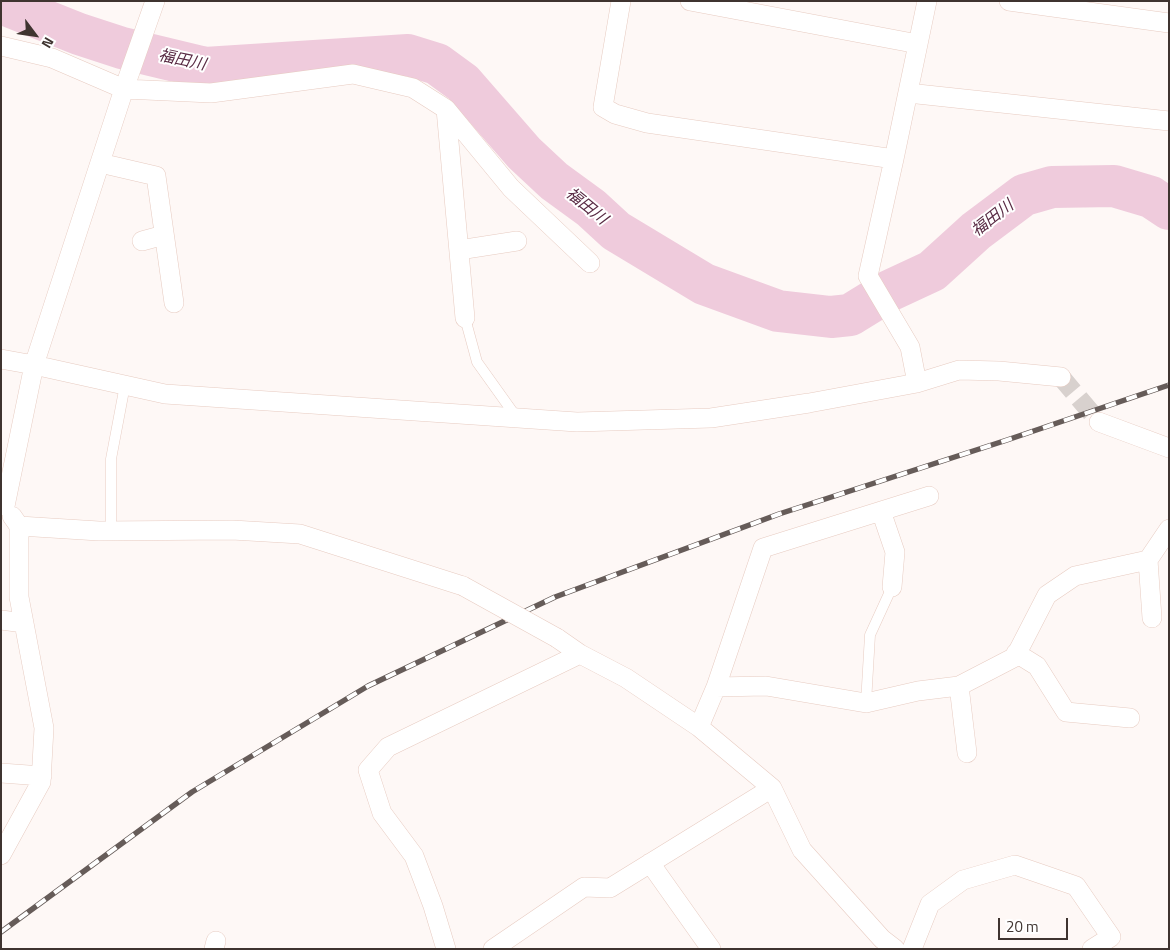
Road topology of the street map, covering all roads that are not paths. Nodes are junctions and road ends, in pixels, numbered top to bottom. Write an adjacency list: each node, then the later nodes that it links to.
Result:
1 (156, 1): 9 (street)
2 (621, 1): 13 (street)
3 (690, 1): 7 (street)
4 (927, 1): 7 (street)
5 (1009, 1): 6 (street)
6 (1169, 23)
7 (918, 44): 10 (street)
8 (1, 46): 9 (street)
9 (124, 89): 11 (street); 14 (street)
10 (908, 93): 12 (street); 13 (street)
11 (446, 110): 18 (street); 19 (street)
12 (1169, 121)
13 (894, 159): 25 (street)
14 (100, 163): 15 (street); 23 (street)
15 (164, 235): 16 (street); 20 (street)
16 (142, 241)
17 (517, 241): 18 (street)
18 (459, 250): 21 (street)
19 (590, 263)
20 (174, 303)
21 (465, 318): 27 (lane)
22 (1, 359): 23 (street)
23 (34, 365): 26 (street); 31 (street)
24 (1061, 377): 25 (street)
25 (917, 382): 27 (street)
26 (125, 385): 27 (street); 35 (lane)
27 (517, 418)
28 (1099, 422): 29 (street)
29 (1169, 448)
30 (929, 496): 32 (street)
31 (3, 505): 33 (street)
32 (881, 512): 37 (street); 44 (street)
33 (19, 526): 35 (street); 40 (street)
34 (1169, 529): 36 (street)
35 (111, 531): 42 (street, bridge)
36 (1148, 560): 38 (street); 41 (street)
37 (892, 587): 45 (lane)
38 (1152, 618)
39 (1, 620): 40 (street)
40 (24, 623): 50 (street)
41 (1016, 653): 43 (street); 46 (street)
42 (580, 654): 47 (street); 54 (street)
43 (959, 686): 45 (street); 48 (street)
44 (716, 687): 45 (street); 47 (street)
45 (866, 703)
46 (1130, 718)
47 (699, 727): 51 (street)
48 (967, 753)
49 (1, 773): 50 (street)
50 (42, 776): 52 (street)
51 (772, 788): 53 (street); 57 (street)
52 (1, 855)
53 (650, 863): 55 (street); 56 (street)
54 (446, 949)
55 (493, 949)
56 (711, 949)
57 (895, 949)
58 (912, 949): 59 (street)
59 (1092, 949)

